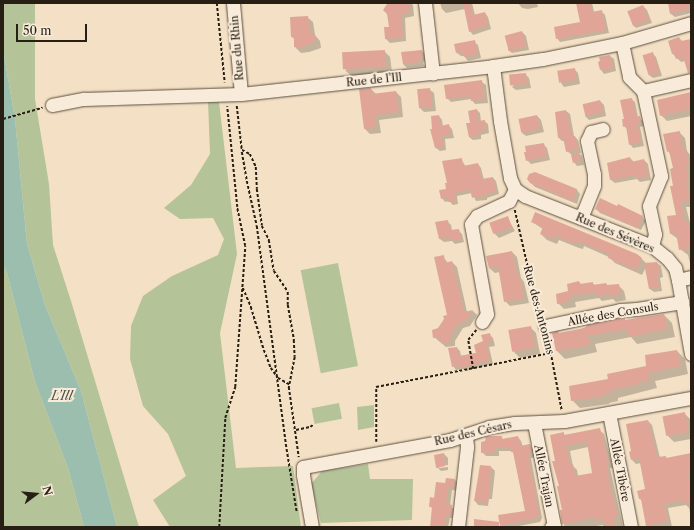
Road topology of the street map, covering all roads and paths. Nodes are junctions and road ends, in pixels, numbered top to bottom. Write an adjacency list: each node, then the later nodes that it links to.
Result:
1 (217, 3): 10 (path)
2 (233, 3): 10 (street, Rue du Rhin)
3 (425, 3): 7 (street)
4 (691, 23): 5 (street, Rue de l'Ill)
5 (622, 43): 6 (street, Rue de l'Ill); 9 (street)
6 (493, 66): 7 (street, Rue de l'Ill); 15 (street)
7 (433, 74): 10 (street, Rue de l'Ill)
8 (691, 80): 9 (street)
9 (643, 91): 18 (street)
10 (234, 94): 11 (street, Rue de l'Ill); 14 (path); 20 (path)
11 (52, 105): 12 (path)
12 (3, 119)
13 (604, 129): 17 (street)
14 (242, 150): 27 (path); 28 (path)
15 (515, 189): 16 (street); 17 (street, Rue des Sévères)
16 (509, 200): 22 (street); 23 (path, Rue des Antonins)
17 (581, 218): 18 (street, Rue des Sévères)
18 (652, 246): 19 (street, Rue des Sévères)
19 (685, 279): 21 (street, Rue des Sévères)
20 (242, 286): 27 (path); 39 (path)
21 (682, 302): 23 (street, Allée des Consuls); 25 (street, Rue des Sévères)
22 (482, 322): 26 (path)
23 (545, 326): 24 (path, Rue des Antonins)
24 (551, 353): 26 (path); 31 (path, Rue des Antonins)
25 (691, 354)
26 (473, 369): 36 (path)
27 (278, 378): 28 (path); 38 (path)
28 (290, 384): 34 (path)
29 (691, 398): 30 (street, Rue des Césars)
30 (609, 413): 31 (street, Rue des Césars); 43 (street, Allée Tibère)
31 (564, 421): 33 (street, Rue des Césars)
32 (314, 424): 34 (path)
33 (534, 424): 35 (street, Rue des Césars); 42 (street, Allée Trajan)
34 (296, 430): 37 (path)
35 (466, 435): 36 (street, Rue des Césars); 41 (street)
36 (379, 452): 37 (street, Rue des Césars)
37 (303, 467): 40 (street)
38 (297, 513)
39 (219, 527)
40 (312, 527)
41 (458, 527)
42 (551, 527)
43 (631, 527)

